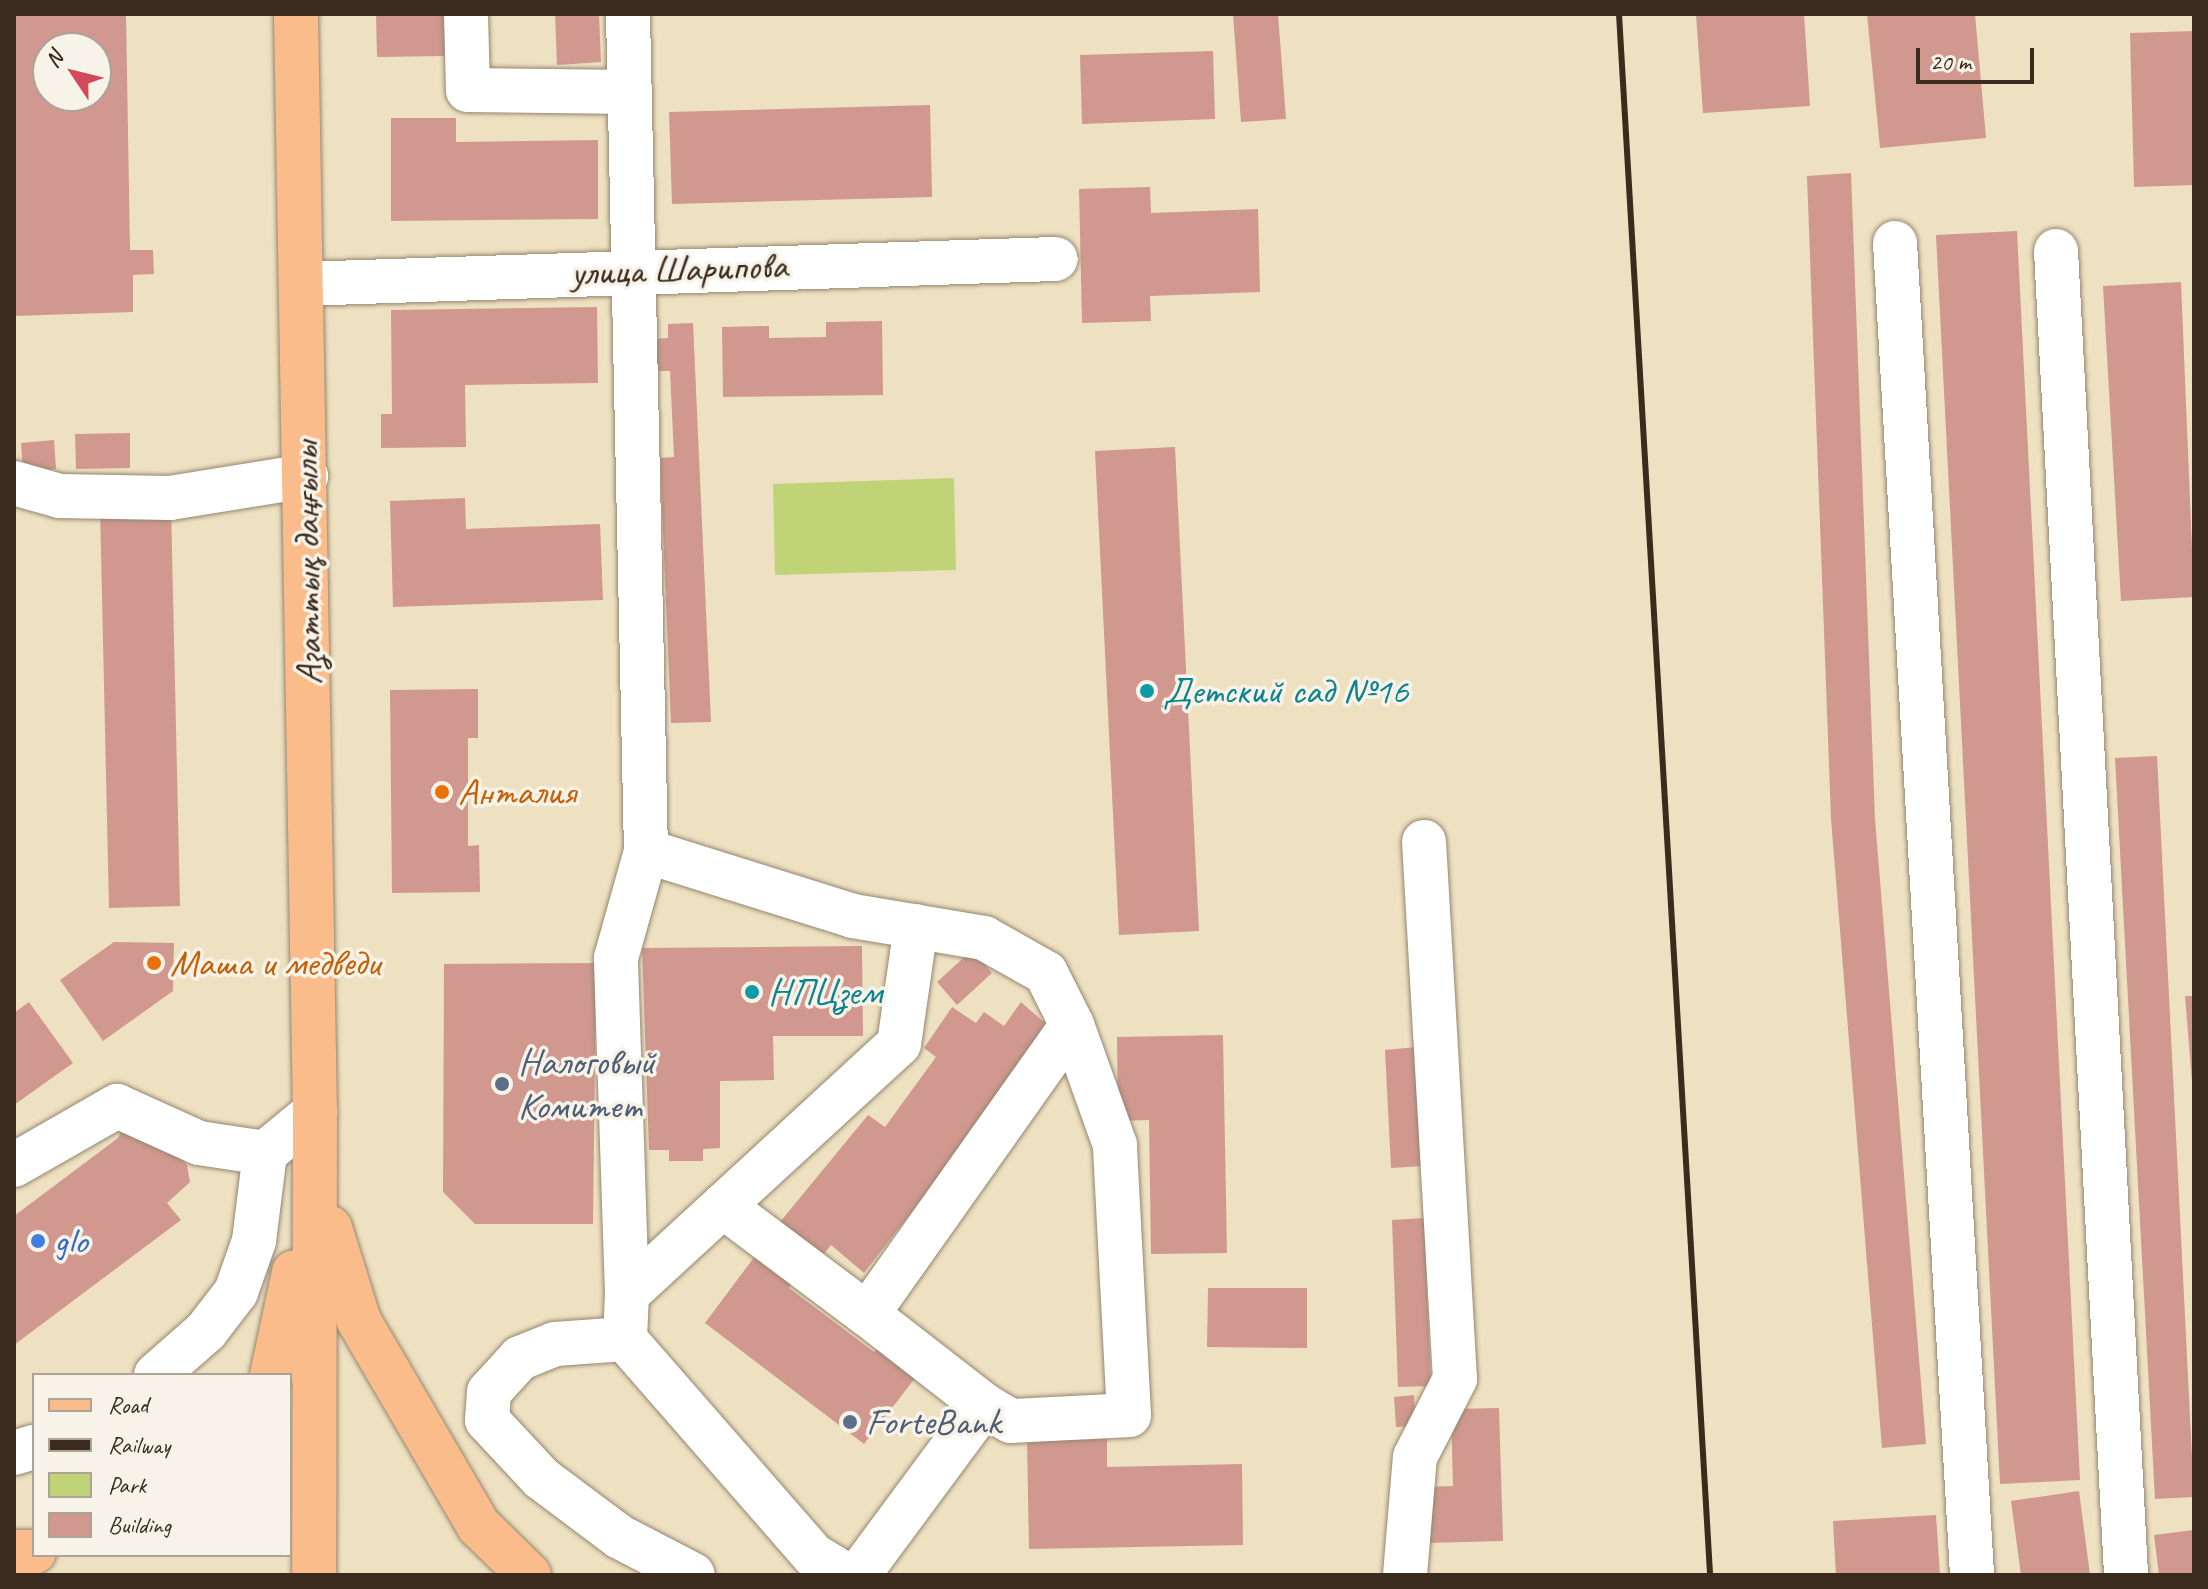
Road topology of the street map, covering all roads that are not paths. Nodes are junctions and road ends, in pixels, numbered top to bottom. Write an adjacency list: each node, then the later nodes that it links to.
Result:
1 (296, 14): 9 (main road, Азаттық даңғылы)
2 (466, 14): 4 (lane)
3 (628, 14): 4 (lane)
4 (630, 92): 8 (lane)
5 (1895, 243): 33 (lane)
6 (2056, 251): 34 (lane)
7 (1056, 259): 8 (lane, улица Шарипова)
8 (635, 270): 9 (lane, улица Шарипова); 13 (lane)
9 (301, 284): 10 (main road, Азаттық даңғылы)
10 (306, 476): 11 (lane); 16 (main road, Азаттық даңғылы)
11 (14, 483)
12 (1424, 842): 32 (lane)
13 (646, 851): 14 (lane); 21 (lane)
14 (916, 926): 15 (lane); 20 (lane)
15 (1072, 1025): 22 (lane); 26 (lane)
16 (315, 1112): 17 (lane); 18 (main road, Азаттық даңғылы)
17 (265, 1153): 19 (lane); 24 (lane)
18 (315, 1164): 25 (main road); 28 (main road); 29 (main road)
19 (14, 1165)
20 (723, 1206): 21 (lane); 22 (lane)
21 (627, 1294): 23 (lane)
22 (867, 1314): 26 (lane)
23 (625, 1339): 27 (lane); 30 (lane)
24 (158, 1373)
25 (272, 1373)
26 (984, 1405): 31 (lane)
27 (816, 1569)
28 (314, 1575)
29 (529, 1575)
30 (693, 1575)
31 (858, 1575)
32 (1405, 1575)
33 (1972, 1575)
34 (2126, 1575)

